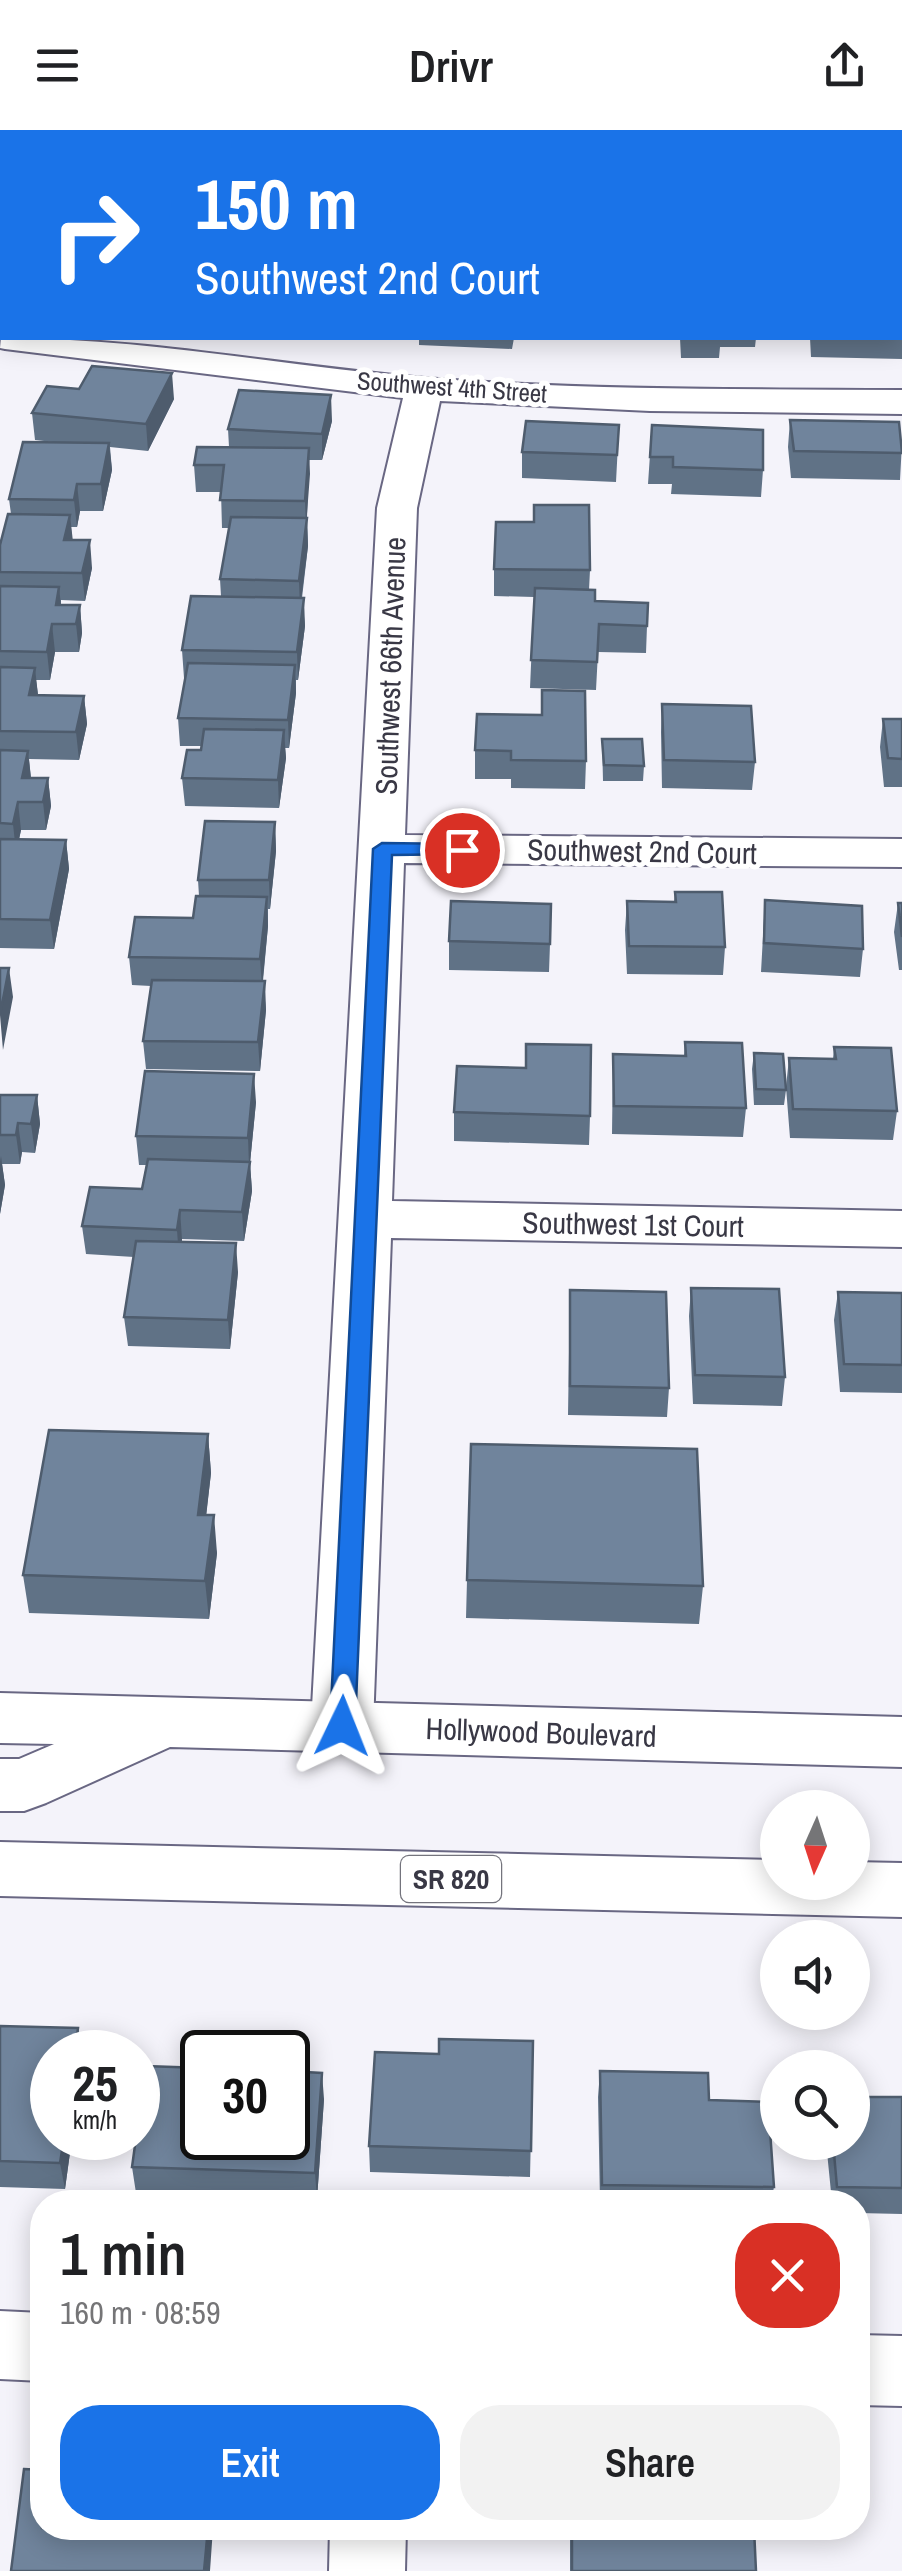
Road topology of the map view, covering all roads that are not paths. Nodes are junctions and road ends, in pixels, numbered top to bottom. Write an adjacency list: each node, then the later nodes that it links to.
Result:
1 (4, 341): 2 (main road, Southwest 4th Street)
2 (424, 389): 3 (main road, Southwest 4th Street); 4 (main road, Southwest 66th Avenue)
3 (902, 402)
4 (382, 849): 5 (main road, Southwest 2nd Court); 6 (main road, Southwest 66th Avenue)
5 (902, 854)
6 (364, 1219): 7 (main road, Southwest 1st Court); 10 (main road, Southwest 66th Avenue)
7 (902, 1228)
8 (0, 1718): 9 (main road, Hollywood Boulevard)
9 (167, 1722): 10 (main road, Hollywood Boulevard); 12 (main road)
10 (342, 1726): 11 (main road, Hollywood Boulevard)
11 (902, 1742)
12 (0, 1785)
13 (0, 1869): 14 (main road, SR 820)
14 (902, 1890)
15 (0, 2346): 16 (main road)
16 (30, 2347)
17 (870, 2370): 18 (main road)
18 (902, 2371)
19 (368, 2540): 20 (main road)
20 (367, 2571)

